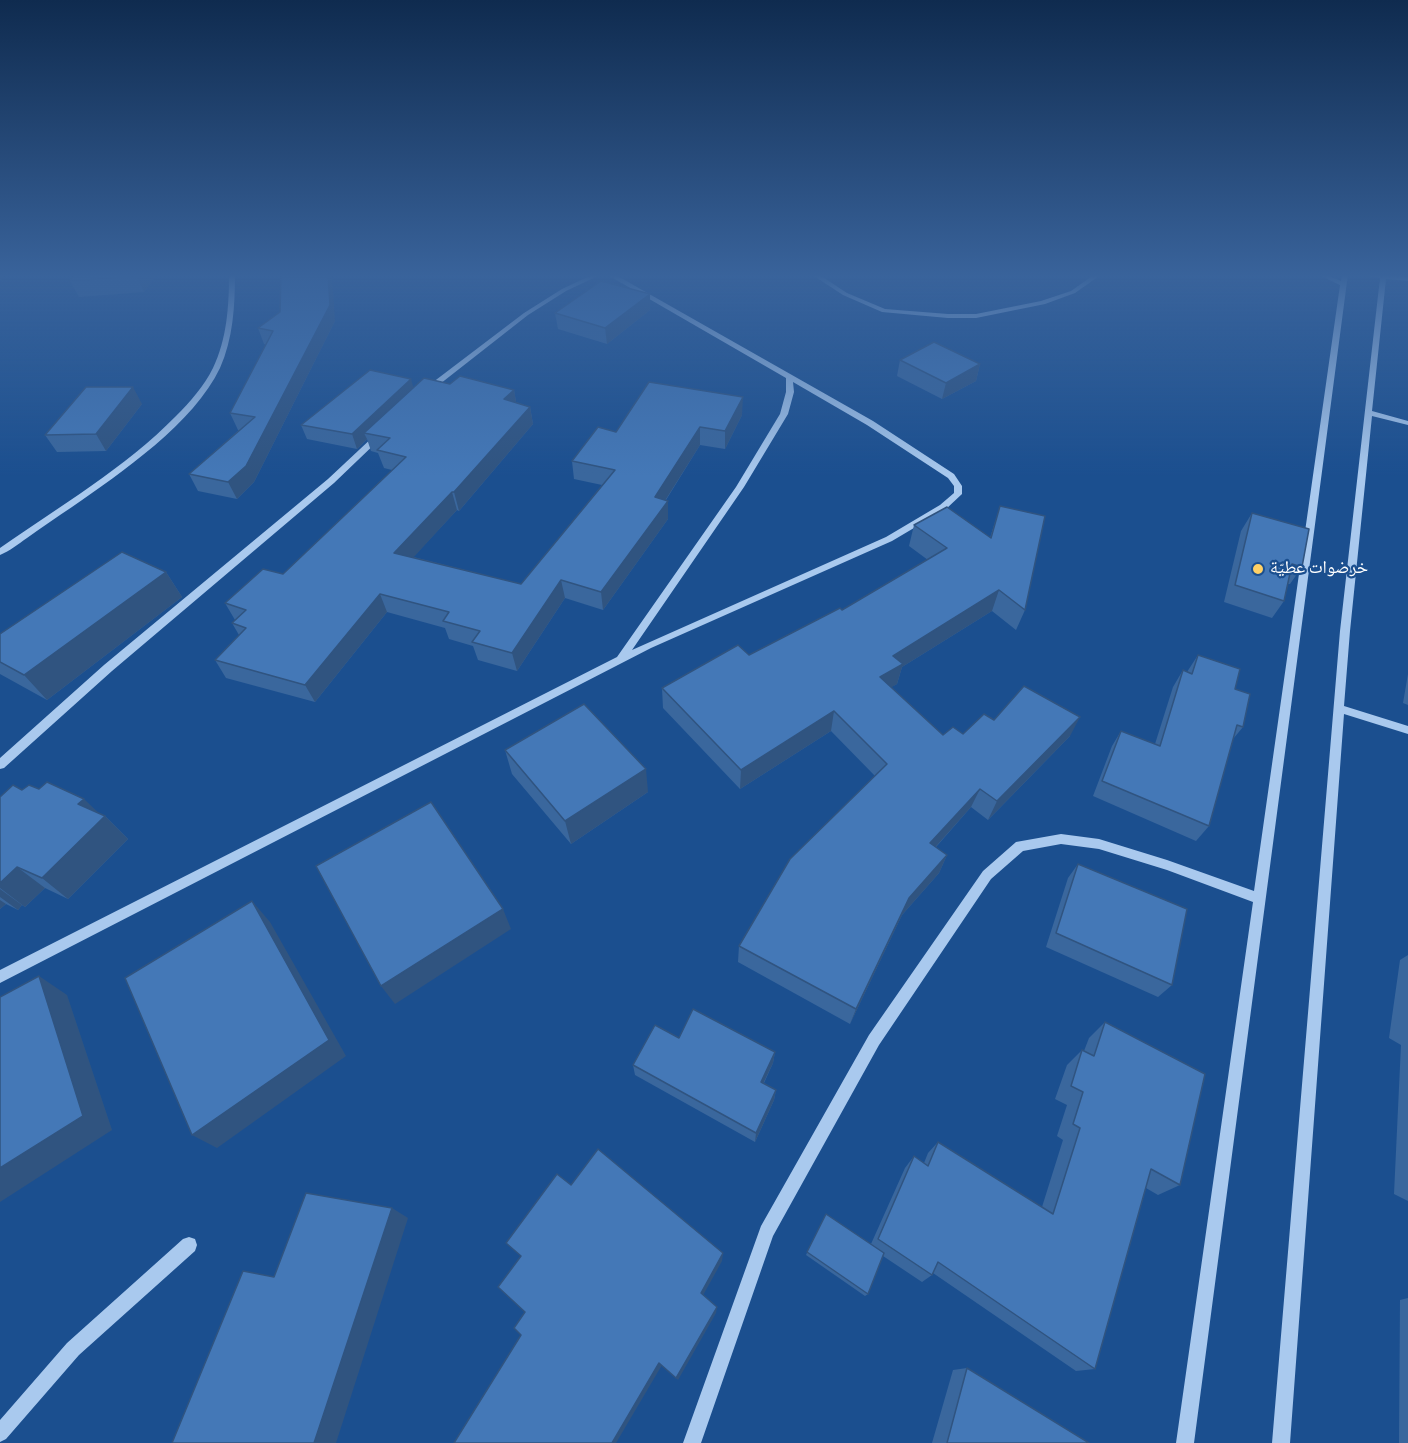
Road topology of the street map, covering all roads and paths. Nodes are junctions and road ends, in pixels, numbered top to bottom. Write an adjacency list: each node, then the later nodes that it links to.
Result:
1 (224, 341): 11 (street)
2 (490, 341): 7 (street)
3 (727, 341): 6 (street)
4 (1335, 341): 16 (street)
5 (1375, 341): 8 (street)
6 (789, 377): 12 (street); 12 (street)
7 (423, 393)
8 (1367, 412): 9 (street); 13 (street)
9 (1408, 423)
10 (381, 433): 15 (street)
11 (0, 552)
12 (620, 660): 17 (street)
13 (1340, 709): 14 (street); 22 (street)
14 (1408, 729)
15 (0, 765)
16 (1258, 898): 20 (street); 21 (street)
17 (0, 977)
18 (189, 1245): 19 (street)
19 (0, 1433)
20 (692, 1443)
21 (1185, 1443)
22 (1281, 1443)

